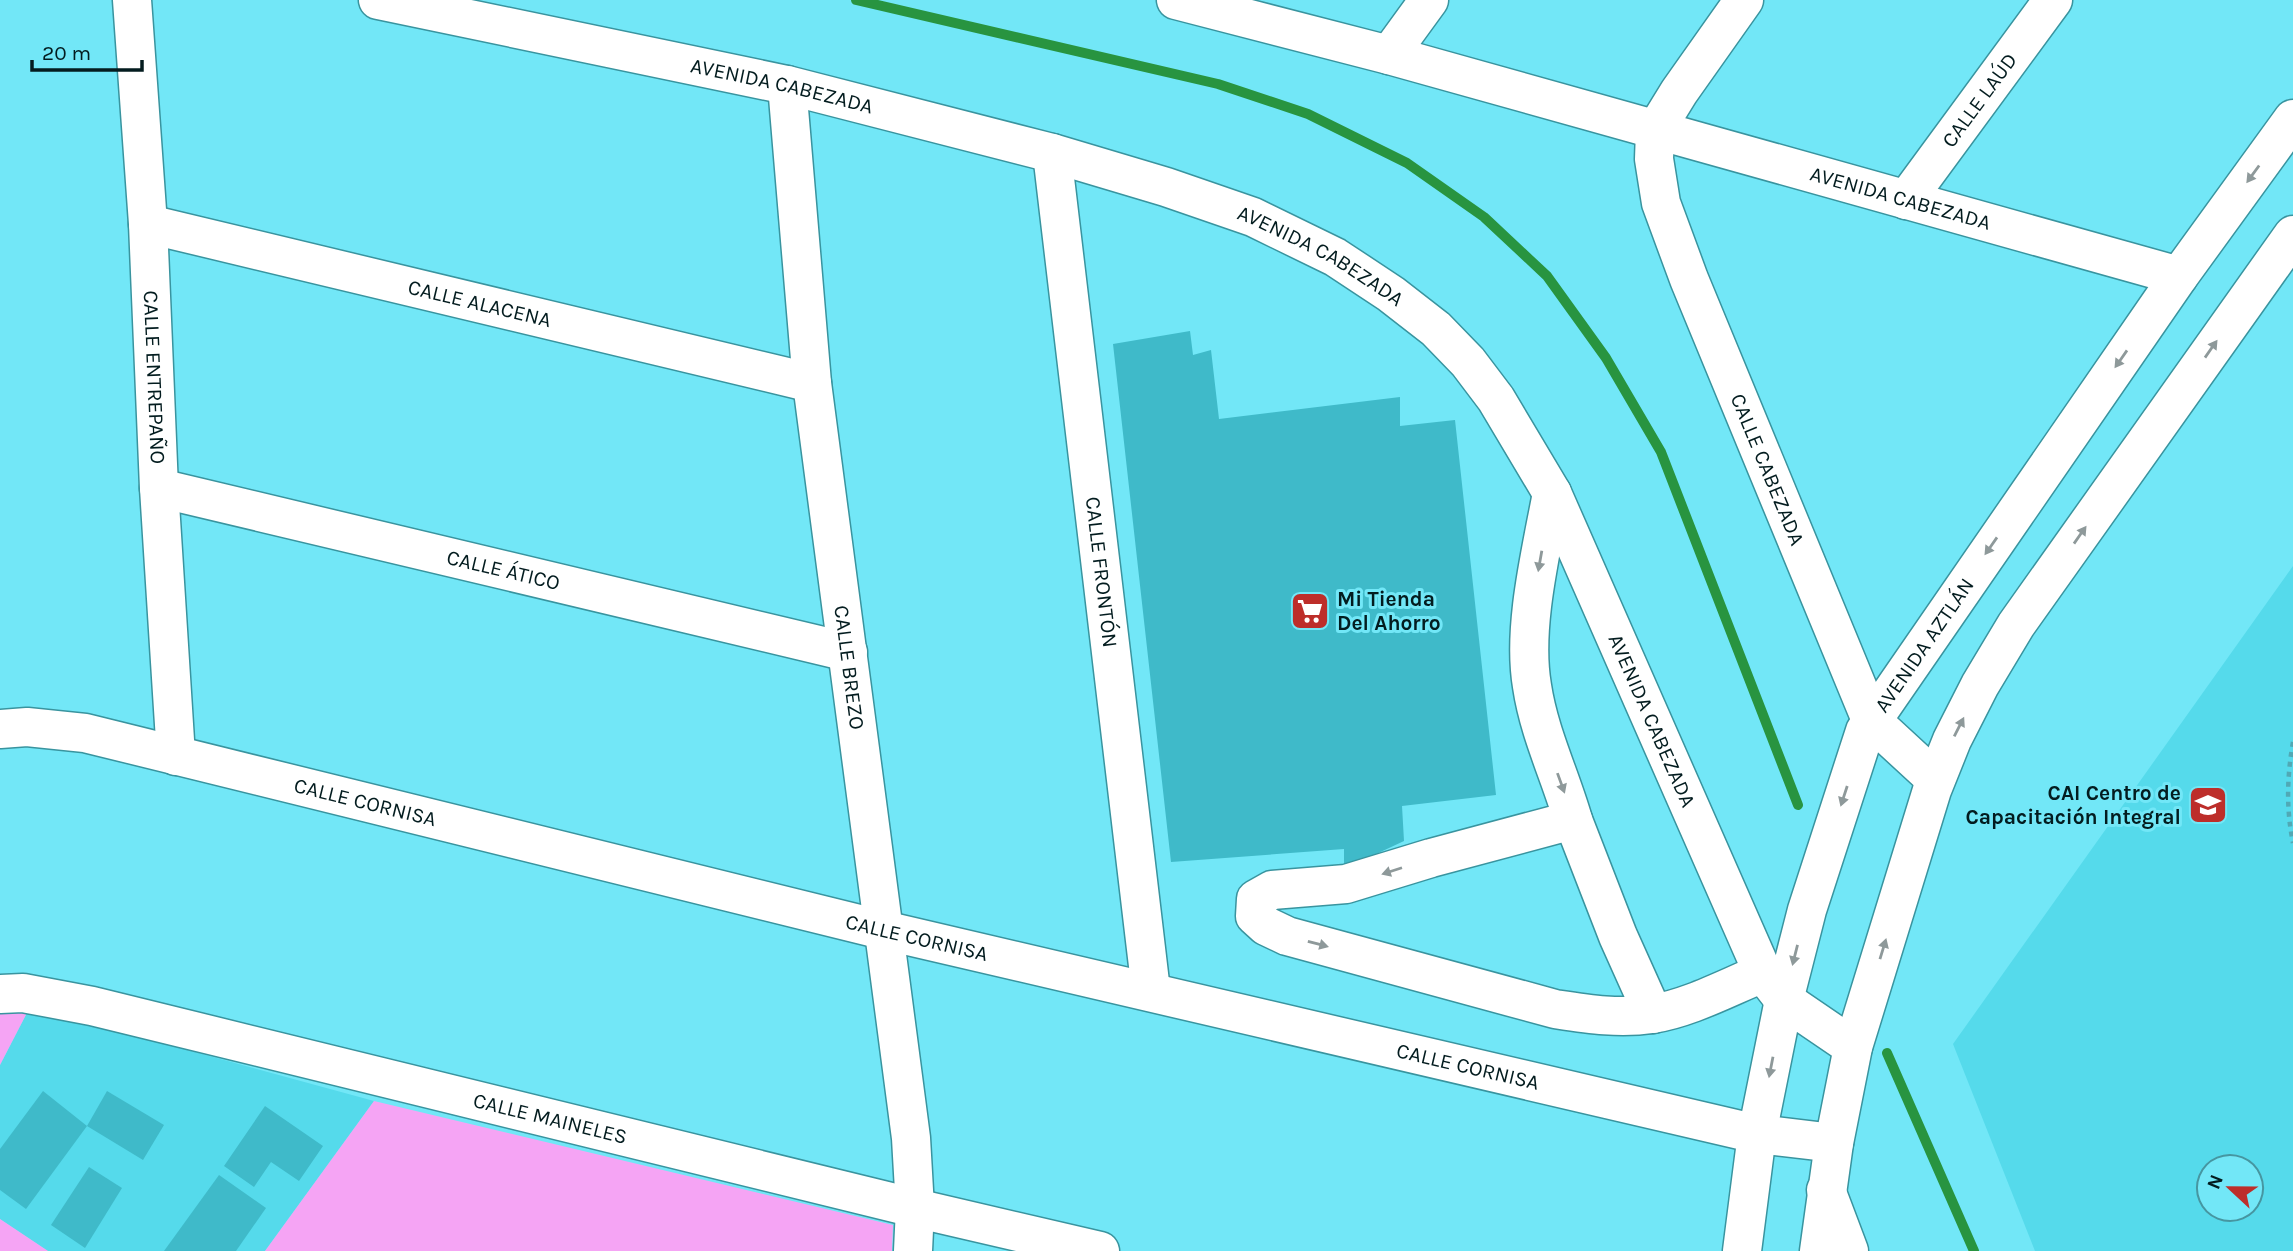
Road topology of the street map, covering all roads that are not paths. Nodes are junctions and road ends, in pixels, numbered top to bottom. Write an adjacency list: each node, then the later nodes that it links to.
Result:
1 (132, 0): 13 (street, CALLE ENTREPAÑO)
2 (378, 0): 8 (street, AVENIDA CABEZADA)
3 (1175, 0): 7 (street, AVENIDA CABEZADA)
4 (1429, 0): 7 (street)
5 (1744, 0): 10 (street)
6 (2053, 0): 12 (street, CALLE LAÚD)
7 (1389, 55): 10 (street, AVENIDA CABEZADA)
8 (787, 85): 11 (street, AVENIDA CABEZADA); 16 (street, CALLE BREZO)
9 (2293, 119): 15 (street, AVENIDA AZTLÁN, one-way to 15)
10 (1655, 131): 12 (street, AVENIDA CABEZADA); 20 (street, CALLE CABEZADA)
11 (1052, 153): 18 (street, AVENIDA CABEZADA); 27 (street, CALLE FRONTÓN)
12 (1906, 200): 15 (street, AVENIDA CABEZADA)
13 (148, 224): 16 (street, CALLE ALACENA); 17 (street, CALLE ENTREPAÑO)
14 (2293, 234): 23 (street, one-way to 14)
15 (2179, 276): 20 (street, AVENIDA AZTLÁN, one-way to 20)
16 (812, 383): 19 (street, CALLE BREZO)
17 (159, 488): 19 (street, CALLE ÁTICO); 22 (street, CALLE ENTREPAÑO)
18 (1552, 494): 24 (street, one-way to 24); 26 (street, AVENIDA CABEZADA)
19 (848, 652): 25 (street, CALLE BREZO)
20 (1868, 726): 23 (street, CALLE CABEZADA); 26 (street, AVENIDA AZTLÁN, one-way to 26)
21 (0, 729): 22 (street, CALLE CORNISA)
22 (176, 756): 25 (street, CALLE CORNISA)
23 (1933, 784): 30 (street, one-way to 23)
24 (1573, 820): 29 (street); 29 (street, one-way to 29)
25 (883, 930): 27 (street, CALLE CORNISA); 34 (street, CALLE BREZO)
26 (1774, 987): 29 (street); 30 (street); 31 (street, AVENIDA AZTLÁN, one-way to 31)
27 (1151, 991): 31 (street, CALLE CORNISA)
28 (0, 994): 34 (street, CALLE MAINELES)
29 (1653, 1014)
30 (1858, 1030): 32 (street)
31 (1757, 1134): 32 (street, CALLE CORNISA); 37 (street, AVENIDA AZTLÁN)
32 (1834, 1143): 33 (street)
33 (1826, 1189): 38 (street); 39 (street)
34 (915, 1208): 35 (street, CALLE BREZO); 36 (street, CALLE MAINELES)
35 (913, 1251)
36 (1100, 1251)
37 (1742, 1251)
38 (1819, 1251)
39 (1849, 1251)

